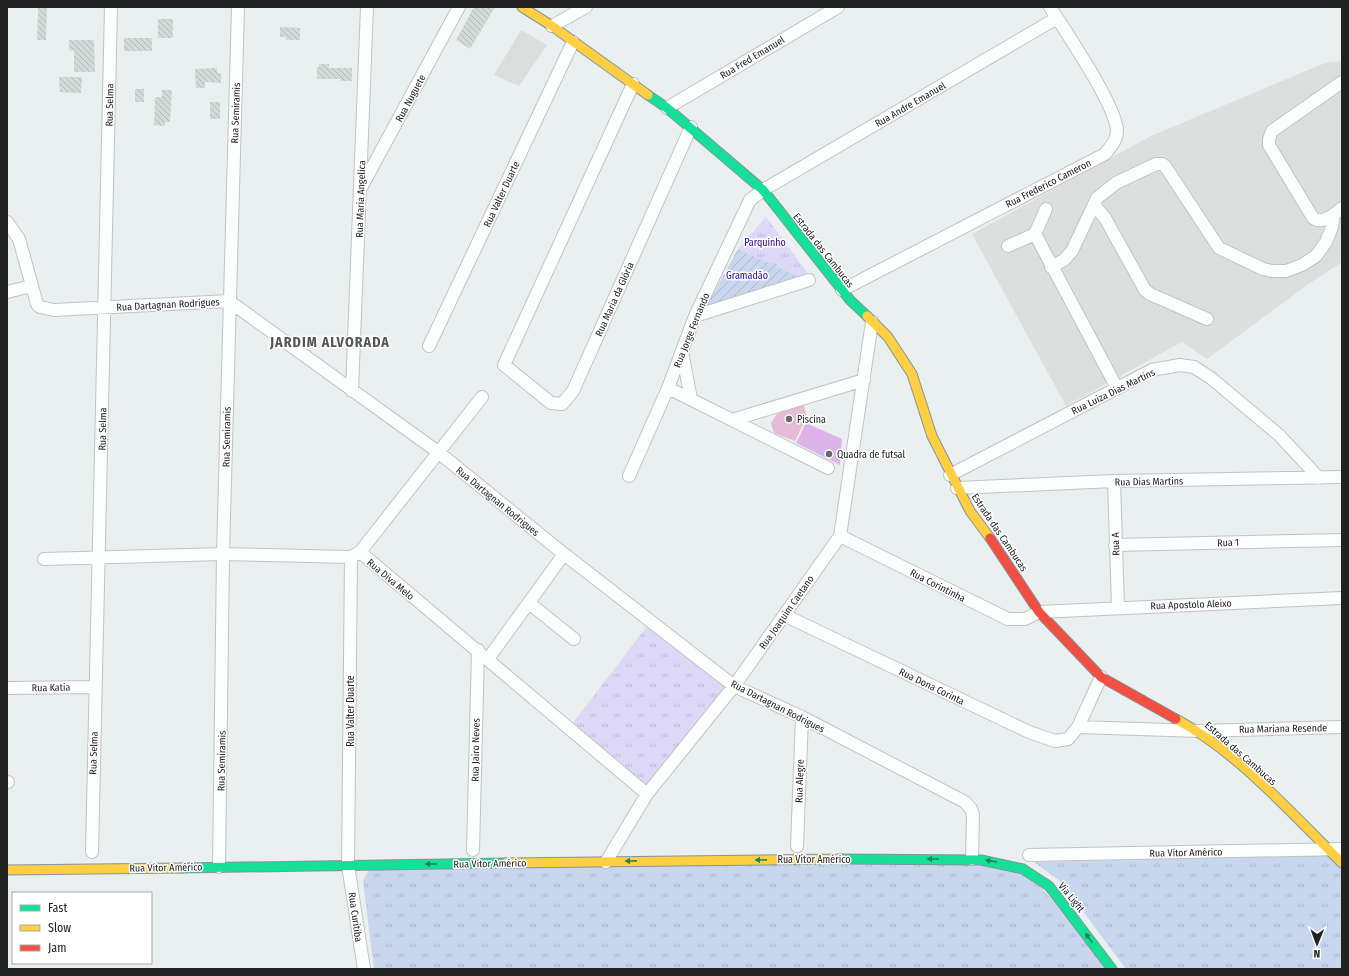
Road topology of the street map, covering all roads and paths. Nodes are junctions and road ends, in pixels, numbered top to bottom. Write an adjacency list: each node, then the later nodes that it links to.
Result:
1 (111, 7): 30 (street, Rua Selma)
2 (238, 7): 29 (street, Rua Semiramis)
3 (367, 7): 16 (street, Rua Maria Angelica)
4 (459, 7): 16 (street, Rua Nuguete)
5 (522, 7): 10 (street, Estrada das Cambucas)
6 (586, 7): 10 (street)
7 (838, 7): 14 (street, Rua Fred Emanuel)
8 (1050, 7): 9 (street, Rua Frederico Cameron)
9 (1057, 18): 17 (street, Rua Andre Emanuel); 27 (street, Rua Frederico Cameron)
10 (552, 26): 11 (street, Estrada das Cambucas)
11 (573, 42): 13 (street, Estrada das Cambucas); 34 (street, Rua Valter Duarte)
12 (1342, 82): 20 (street)
13 (633, 84): 14 (street, Estrada das Cambucas); 15 (street, Rua Maria da Glória)
14 (667, 108): 15 (street, Estrada das Cambucas)
15 (691, 127): 17 (street, Estrada das Cambucas)
16 (361, 189): 39 (street, Rua Maria Angelica)
17 (763, 190): 27 (street, Estrada das Cambucas); 31 (street, Rua Jorge Fernando)
18 (1094, 205): 20 (street); 24 (street); 32 (street)
19 (1046, 208): 22 (street)
20 (1338, 211)
21 (7, 222): 26 (street, Rua Dartagnan Rodrigues)
22 (1035, 234): 23 (street); 24 (street)
23 (1008, 246)
24 (1052, 267): 38 (street)
25 (809, 280): 31 (street)
26 (32, 286): 28 (street); 30 (street, Rua Dartagnan Rodrigues)
27 (842, 290): 33 (street, Estrada das Cambucas)
28 (7, 292)
29 (229, 301): 30 (street, Rua Dartagnan Rodrigues); 39 (street, Rua Dartagnan Rodrigues); 54 (street, Rua Semiramis)
30 (104, 307): 57 (street, Rua Selma)
31 (695, 316): 35 (street, Rua Jorge Fernando)
32 (1208, 319)
33 (872, 322): 36 (street, Rua Joaquim Caetano); 45 (street, Estrada das Cambucas)
34 (429, 346)
35 (682, 351): 37 (street, Rua Jorge Fernando); 41 (street)
36 (864, 380): 42 (street); 51 (street, Rua Joaquim Caetano)
37 (668, 388): 41 (street); 46 (street, Rua Jorge Fernando)
38 (1117, 388): 45 (street, Rua Luiza Dias Martins); 48 (street, Rua Luiza Dias Martins)
39 (352, 391): 43 (street, Rua Dartagnan Rodrigues)
40 (482, 396): 43 (street)
41 (691, 399): 42 (street)
42 (732, 420): 44 (street)
43 (438, 452): 55 (street, Rua Dartagnan Rodrigues); 56 (street)
44 (828, 468)
45 (950, 475): 50 (street, Estrada das Cambucas)
46 (629, 476)
47 (1342, 477): 48 (street, Rua Dias Martins)
48 (1319, 478): 49 (street, Rua Dias Martins)
49 (1114, 481): 50 (street, Rua Dias Martins); 53 (street, Rua A)
50 (957, 488): 62 (street, Estrada das Cambucas)
51 (840, 536): 62 (street, Rua Corintinha); 63 (street, Rua Joaquim Caetano)
52 (1342, 540): 53 (street, Rua 1)
53 (1115, 545): 61 (street, Rua A)
54 (223, 554): 56 (street); 57 (street); 86 (street, Rua Semiramis)
55 (564, 554): 60 (street); 68 (street, Rua Dartagnan Rodrigues)
56 (355, 555): 65 (street, Rua Diva Melo); 85 (street, Rua Valter Duarte)
57 (99, 557): 58 (street); 69 (street, Rua Selma)
58 (44, 559)
59 (1342, 598): 61 (street, Rua Apostolo Aleixo)
60 (529, 603): 64 (street); 66 (street)
61 (1118, 607): 62 (street, Rua Apostolo Aleixo)
62 (1039, 612): 67 (street, Estrada das Cambucas)
63 (784, 615): 68 (street, Rua Joaquim Caetano); 72 (street, Rua Dona Corinta)
64 (574, 639)
65 (478, 650): 66 (street, Rua Diva Melo); 78 (street, Rua Jairo Neves)
66 (488, 659): 75 (street, Rua Diva Melo)
67 (1101, 677): 72 (street, Rua Dona Corinta); 74 (street, Estrada das Cambucas)
68 (734, 686): 71 (street, Rua Dartagnan Rodrigues); 75 (street, Rua Joaquim Caetano)
69 (95, 687): 70 (street, Rua Katia); 80 (street, Rua Selma)
70 (7, 688)
71 (802, 717): 76 (street, Rua Alegre); 82 (street, Rua Dartagnan Rodrigues)
72 (1078, 727): 74 (street)
73 (1342, 727): 74 (street, Rua Mariana Resende)
74 (1199, 730): 79 (street, Estrada das Cambucas)
75 (647, 794): 83 (street, Rua Joaquim Caetano)
76 (797, 846)
77 (1342, 849): 79 (street, Rua Vítor Américo)
78 (473, 850)
79 (1329, 850): 81 (street, Rua Vítor Américo); 84 (street, Estrada das Cambucas)
80 (92, 852)
81 (1029, 854)
82 (972, 859): 83 (street, Rua Vítor Américo, one-way to 83); 89 (street, Via Light, one-way to 82)
83 (606, 862): 85 (street, Rua Vítor Américo, one-way to 85)
84 (1342, 863)
85 (348, 865): 86 (street, Rua Vítor Américo); 88 (street, Rua Curitiba)
86 (219, 867): 87 (street, Rua Vítor Américo)
87 (7, 870)
88 (364, 969)
89 (1112, 969)

